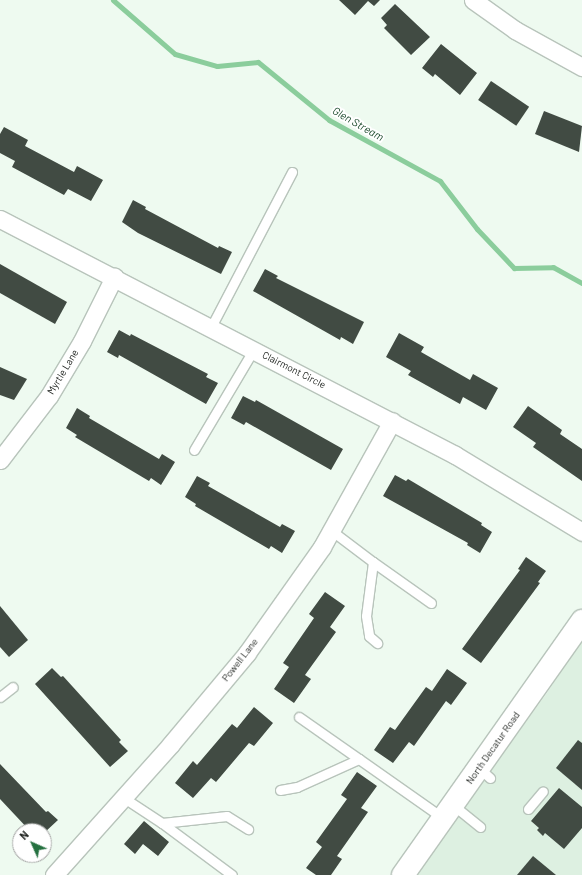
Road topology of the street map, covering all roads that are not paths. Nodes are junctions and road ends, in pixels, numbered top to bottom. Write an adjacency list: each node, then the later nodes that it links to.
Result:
1 (473, 0): 2 (street)
2 (582, 67)
3 (292, 172): 6 (lane)
4 (0, 219): 5 (street, Clairmont Circle)
5 (114, 277): 6 (street, Clairmont Circle); 10 (street, Myrtle Lane)
6 (211, 327): 7 (street, Clairmont Circle)
7 (254, 349): 8 (street, Clairmont Circle); 9 (lane)
8 (392, 421): 11 (street, Powell Lane); 12 (street, Clairmont Circle)
9 (194, 450)
10 (0, 460)
11 (332, 531): 13 (lane); 23 (street, Powell Lane)
12 (582, 532)
13 (373, 562): 14 (lane); 16 (lane)
14 (431, 603)
15 (580, 630): 25 (main road, North Decatur Road)
16 (377, 643)
17 (13, 687): 18 (lane)
18 (0, 697)
19 (298, 717): 20 (lane)
20 (359, 759): 21 (lane); 25 (lane)
21 (280, 790)
22 (543, 791): 24 (lane)
23 (124, 798): 26 (lane); 29 (street, Powell Lane)
24 (528, 809)
25 (448, 812): 27 (lane); 31 (main road, North Decatur Road)
26 (162, 823): 28 (lane); 30 (lane)
27 (480, 827)
28 (248, 829)
29 (54, 875)
30 (232, 875)
31 (403, 875)

